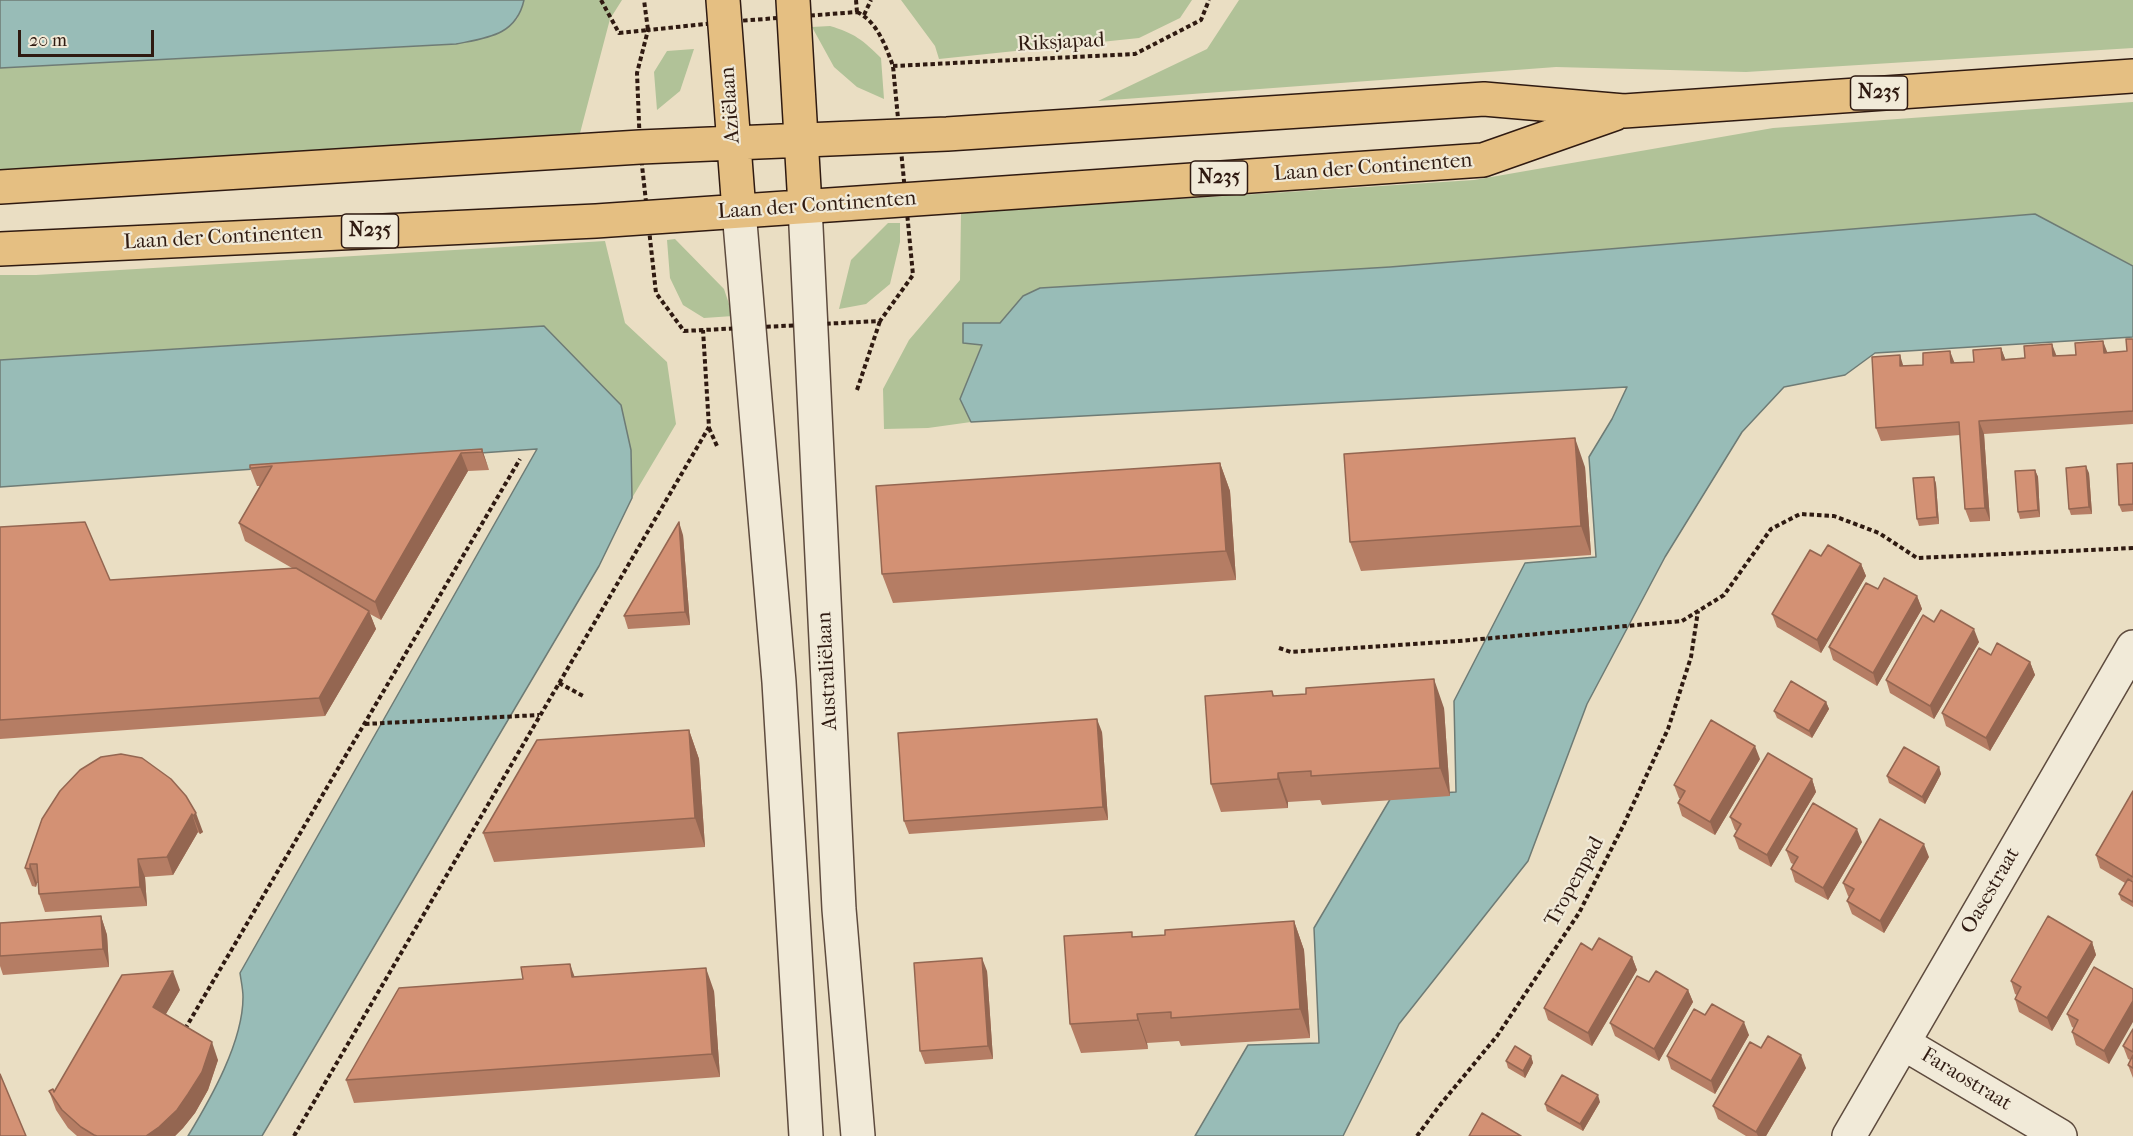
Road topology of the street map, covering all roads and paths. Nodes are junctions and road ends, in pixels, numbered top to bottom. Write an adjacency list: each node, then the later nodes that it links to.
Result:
1 (601, 0): 9 (path)
2 (644, 0): 9 (path)
3 (792, 0): 12 (main road)
4 (856, 0): 8 (path)
5 (872, 0): 8 (path)
6 (1209, 0): 8 (path, Riksjapad)
7 (724, 11): 9 (path); 13 (main road, Aziëlaan)
8 (864, 15)
9 (648, 30): 14 (path)
10 (2133, 76): 11 (main road, Laan der Continenten / N235)
11 (1624, 111): 12 (main road, Laan der Continenten / N235); 16 (main road, Laan der Continenten / N235)
12 (801, 140): 13 (main road, Laan der Continenten / N235); 17 (main road)
13 (734, 143): 14 (main road, Laan der Continenten / N235); 18 (main road, Aziëlaan)
14 (640, 147): 15 (main road, Laan der Continenten / N235)
15 (0, 187)
16 (906, 200): 17 (main road, Laan der Continenten / N235); 21 (path)
17 (805, 206): 18 (main road, Laan der Continenten / N235); 21 (street, Australiëlaan)
18 (739, 211): 19 (main road, Laan der Continenten / N235); 28 (street)
19 (648, 217): 20 (main road, Laan der Continenten / N235); 29 (path)
20 (0, 249)
21 (811, 324): 27 (street, Australiëlaan)
22 (520, 459): 32 (path)
23 (2133, 548): 24 (path)
24 (1698, 611): 26 (path); 40 (path, Tropenpad)
25 (2133, 647): 36 (street, Oasestraat)
26 (1279, 648)
27 (829, 680): 28 (street); 33 (street, Australiëlaan)
28 (779, 682): 34 (street)
29 (559, 683): 30 (path); 31 (path)
30 (585, 697)
31 (539, 715): 32 (path); 37 (path)
32 (365, 724): 35 (path)
33 (839, 909): 34 (street); 39 (street, Australiëlaan)
34 (792, 913): 38 (street)
35 (183, 1033)
36 (1903, 1043): 41 (street, Oasestraat); 42 (street, Faraostraat)
37 (294, 1136)
38 (806, 1136)
39 (858, 1136)
40 (1417, 1136)
41 (1849, 1136)
42 (2060, 1136)

